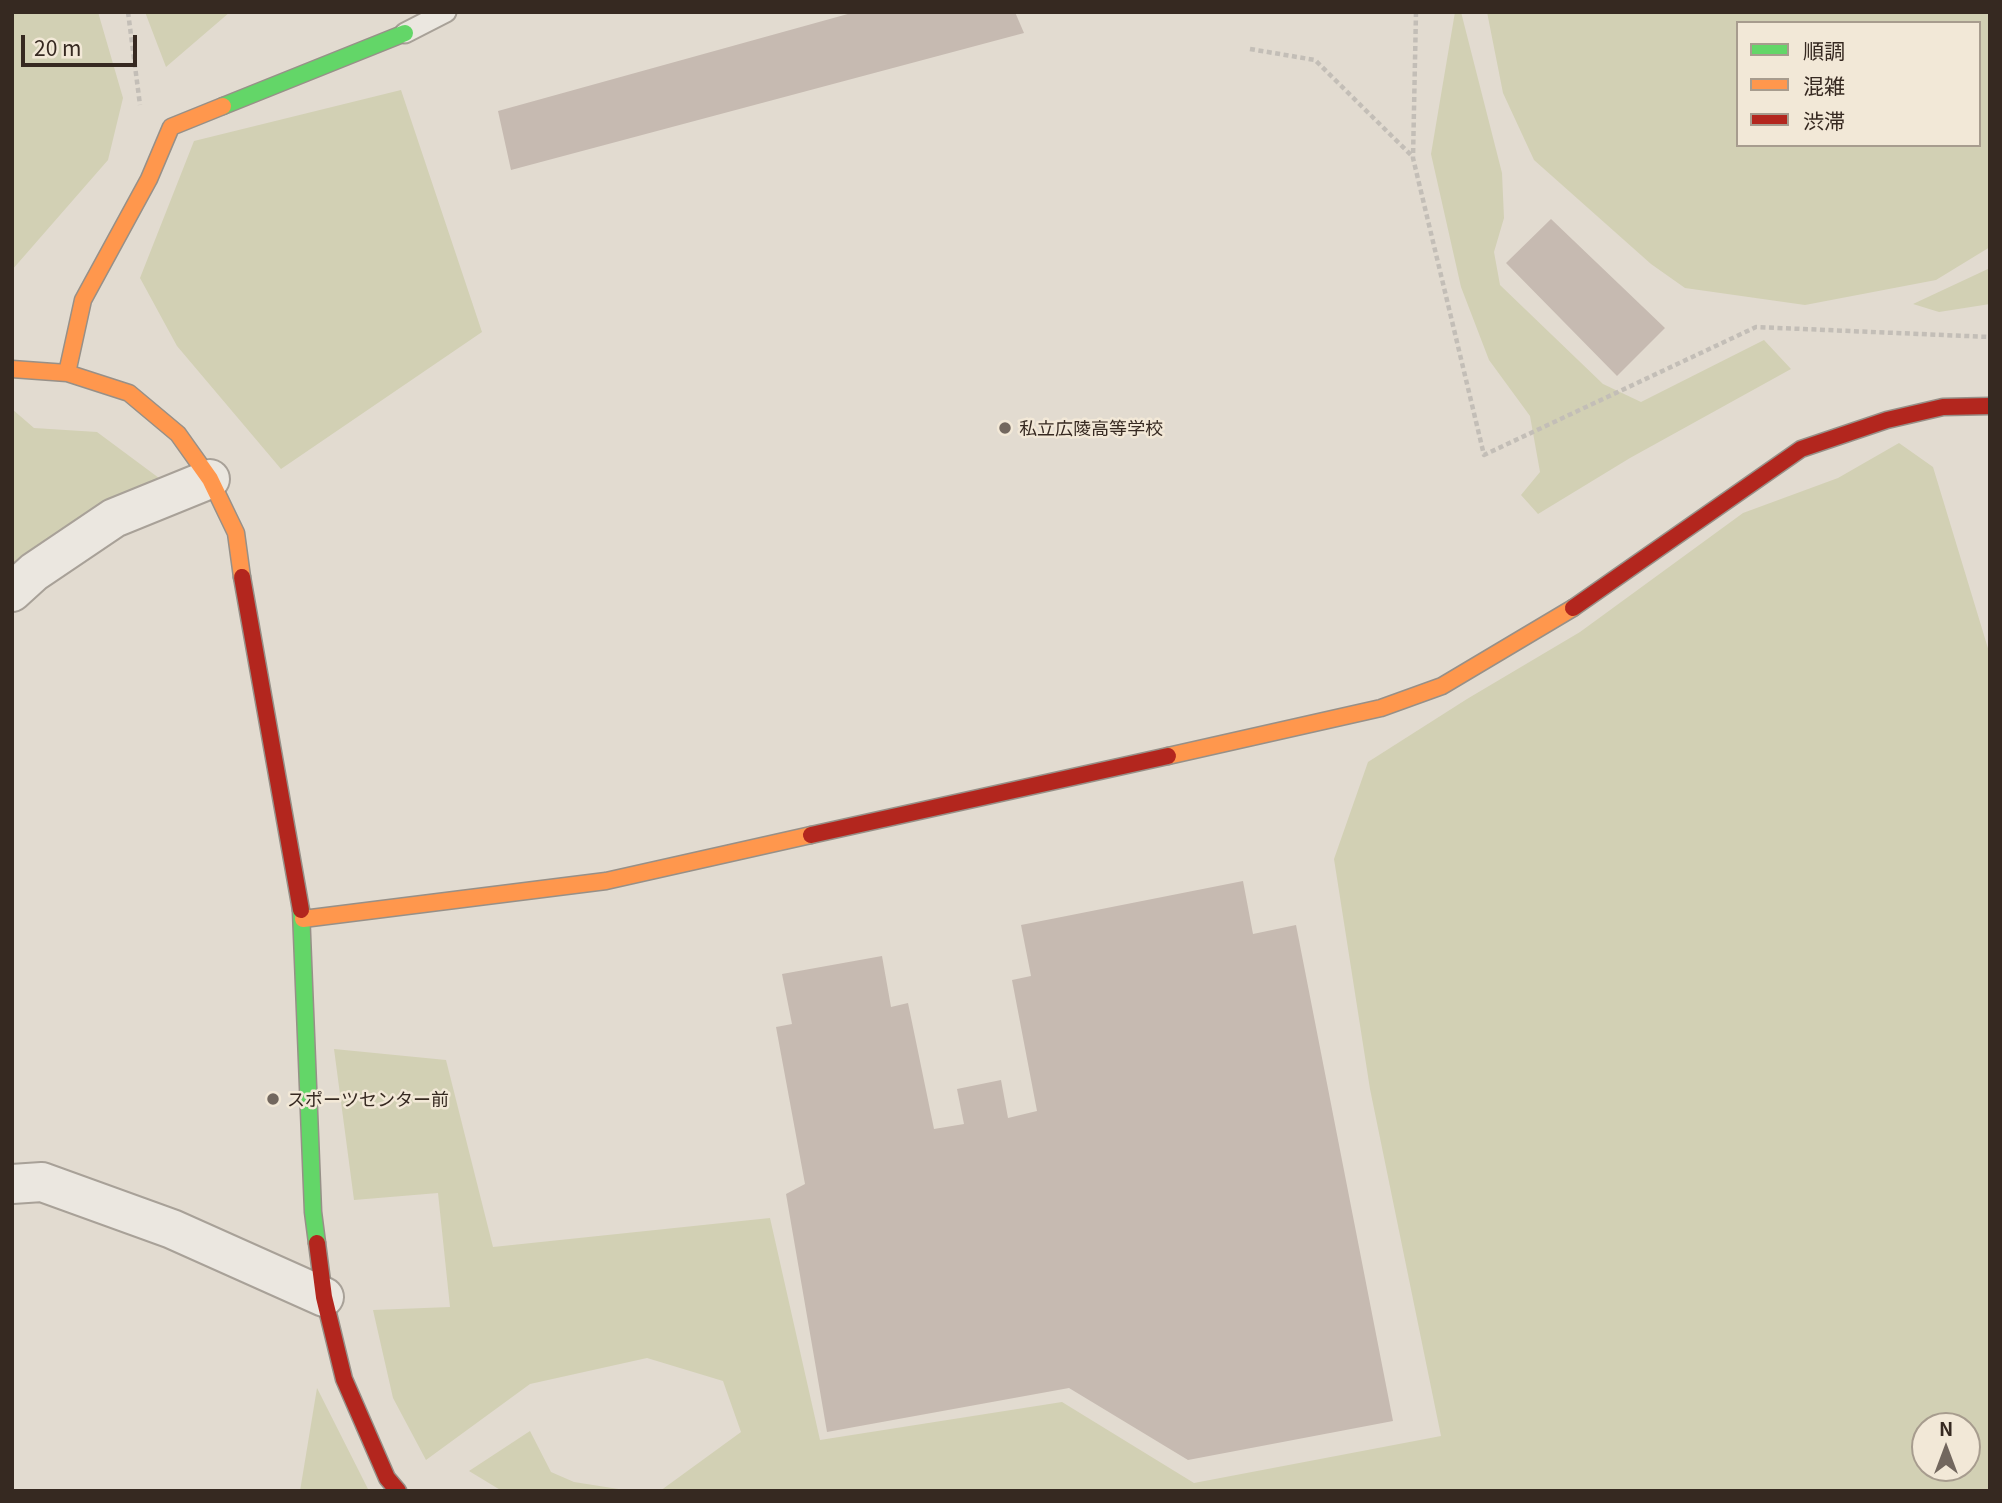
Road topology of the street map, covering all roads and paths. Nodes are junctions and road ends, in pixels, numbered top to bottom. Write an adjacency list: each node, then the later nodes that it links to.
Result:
1 (128, 12): 6 (path)
2 (1416, 12): 7 (path)
3 (443, 14): 4 (lane)
4 (405, 33): 10 (street)
5 (1250, 49): 7 (path)
6 (141, 115)
7 (1413, 158): 8 (path)
8 (1990, 337)
9 (12, 369): 10 (street)
10 (67, 373): 12 (street)
11 (1990, 406): 14 (street)
12 (210, 479): 13 (street); 14 (street)
13 (12, 592)
14 (303, 919): 16 (street)
15 (12, 1184): 16 (street)
16 (324, 1297): 17 (street)
17 (397, 1491)

